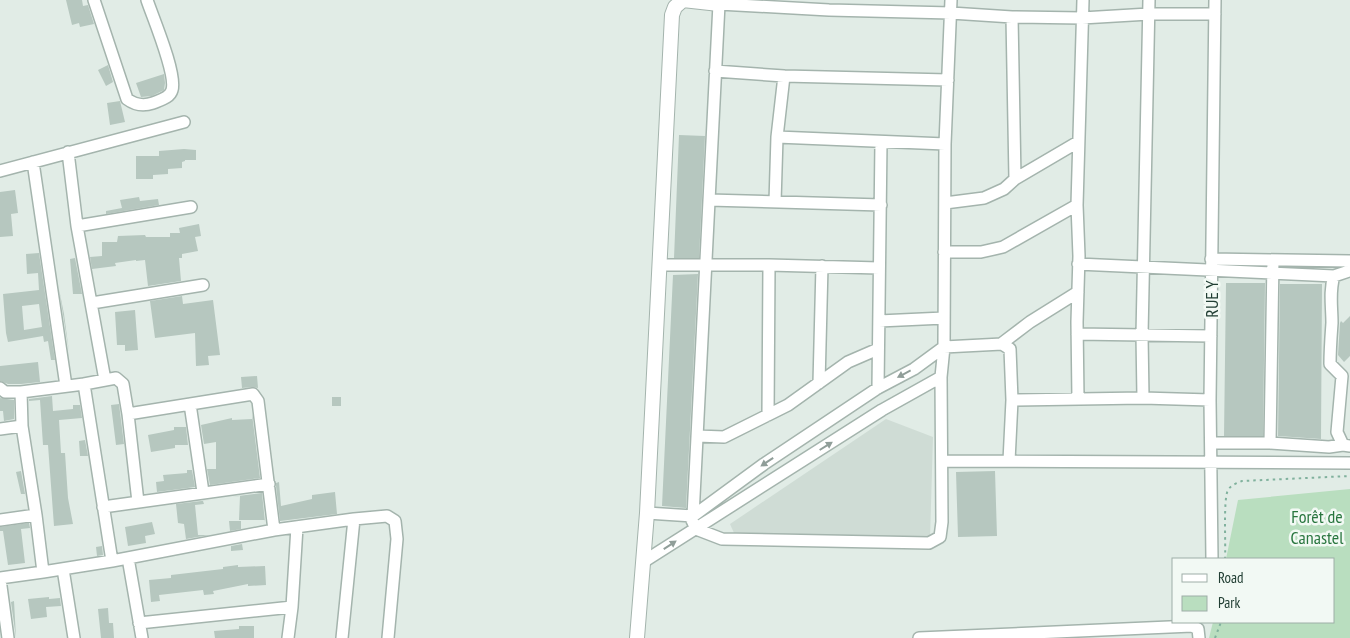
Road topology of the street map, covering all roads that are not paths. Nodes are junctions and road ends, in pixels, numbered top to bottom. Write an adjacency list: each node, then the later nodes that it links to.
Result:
1 (94, 0): 2 (street)
2 (147, 0)
3 (951, 0): 8 (street)
4 (1083, 0): 12 (street)
5 (1149, 0): 9 (street)
6 (1215, 0): 10 (street, RUE Y)
7 (719, 2): 8 (street); 13 (street); 35 (street)
8 (951, 13): 11 (street); 15 (street)
9 (1149, 14): 10 (street); 12 (street); 40 (street)
10 (1215, 14): 37 (street, RUE Y)
11 (1012, 17): 12 (street); 24 (street)
12 (1082, 18): 19 (street)
13 (715, 71): 14 (street); 25 (street)
14 (784, 76): 15 (street); 17 (street)
15 (948, 80): 20 (street)
16 (184, 122): 21 (street)
17 (777, 137): 18 (street); 26 (street)
18 (881, 142): 20 (street); 28 (street)
19 (1078, 142): 24 (street); 29 (street)
20 (945, 144): 27 (street)
21 (68, 152): 22 (street); 31 (street)
22 (33, 162): 23 (street); 60 (street)
23 (0, 171)
24 (1015, 179): 27 (street)
25 (709, 200): 26 (street); 36 (street)
26 (775, 202): 28 (street)
27 (944, 203): 32 (street)
28 (881, 205): 41 (street)
29 (1077, 205): 32 (street); 34 (street)
30 (191, 207): 31 (street)
31 (77, 226): 46 (street)
32 (944, 252): 47 (street)
33 (770, 264): 36 (street); 38 (street); 70 (street)
34 (1078, 264): 40 (street); 45 (street)
35 (659, 265): 36 (street); 85 (street)
36 (706, 265): 73 (street)
37 (1211, 265): 39 (street); 40 (street); 51 (street, RUE Y)
38 (822, 266): 41 (street); 58 (street)
39 (1273, 266): 42 (street); 43 (street); 75 (street)
40 (1143, 267): 50 (street)
41 (880, 268): 48 (street)
42 (1350, 268): 43 (street)
43 (1334, 276): 55 (street)
44 (203, 285): 46 (street)
45 (1078, 292): 49 (street); 52 (street)
46 (92, 303): 57 (street)
47 (944, 318): 48 (street); 53 (street)
48 (879, 321): 54 (street)
49 (1077, 334): 50 (street); 65 (street)
50 (1142, 334): 51 (street); 64 (street)
51 (1211, 336): 67 (street, RUE Y)
52 (1001, 344): 53 (street); 66 (street)
53 (944, 347): 56 (street); 62 (street, one-way to 62)
54 (878, 348): 58 (street); 62 (street)
55 (1346, 372): 76 (street)
56 (941, 376): 78 (street); 91 (street, one-way to 56)
57 (105, 380): 59 (street); 69 (street)
58 (819, 383): 70 (street)
59 (84, 384): 60 (street); 84 (street)
60 (66, 386): 63 (street)
61 (0, 388): 63 (street)
62 (878, 388): 87 (street, one-way to 87)
63 (21, 392): 71 (street)
64 (1142, 398): 65 (street); 67 (street)
65 (1078, 399): 66 (street)
66 (1012, 400): 77 (street)
67 (1210, 400): 74 (street, RUE Y)
68 (190, 404): 69 (street); 81 (street); 82 (street)
69 (128, 414): 83 (street)
70 (768, 415): 73 (street)
71 (22, 426): 72 (street); 86 (street)
72 (0, 429)
73 (697, 436): 87 (street)
74 (1211, 443): 75 (street); 79 (street, RUE Y)
75 (1270, 443): 76 (street)
76 (1346, 445)
77 (1008, 461): 78 (street); 79 (street)
78 (942, 462): 91 (street)
79 (1211, 462): 80 (street); 94 (street, RUE Y)
80 (1350, 463)
81 (269, 484): 82 (street); 92 (street)
82 (203, 492): 83 (street)
83 (138, 502): 84 (street)
84 (103, 507): 95 (street)
85 (647, 513): 87 (street); 96 (street)
86 (36, 515): 89 (street); 98 (street)
87 (691, 516): 91 (street)
88 (354, 519): 90 (street); 110 (street); 111 (street)
89 (0, 520)
90 (296, 527): 92 (street); 100 (street)
91 (696, 528): 96 (street, one-way to 91)
92 (274, 530): 93 (street)
93 (128, 558): 95 (street); 101 (street)
94 (1212, 558)
95 (112, 561): 97 (street)
96 (643, 562): 112 (street)
97 (63, 569): 98 (street); 107 (street)
98 (43, 572): 99 (street)
99 (0, 579): 106 (street)
100 (292, 607): 101 (street); 109 (street)
101 (139, 623): 108 (street)
102 (1201, 630): 103 (street)
103 (1128, 633): 104 (street)
104 (1036, 636): 105 (street)
105 (952, 637): 113 (street)
106 (8, 638)
107 (74, 638)
108 (142, 638)
109 (288, 638)
110 (342, 638)
111 (388, 638)
112 (637, 638)
113 (919, 638)

